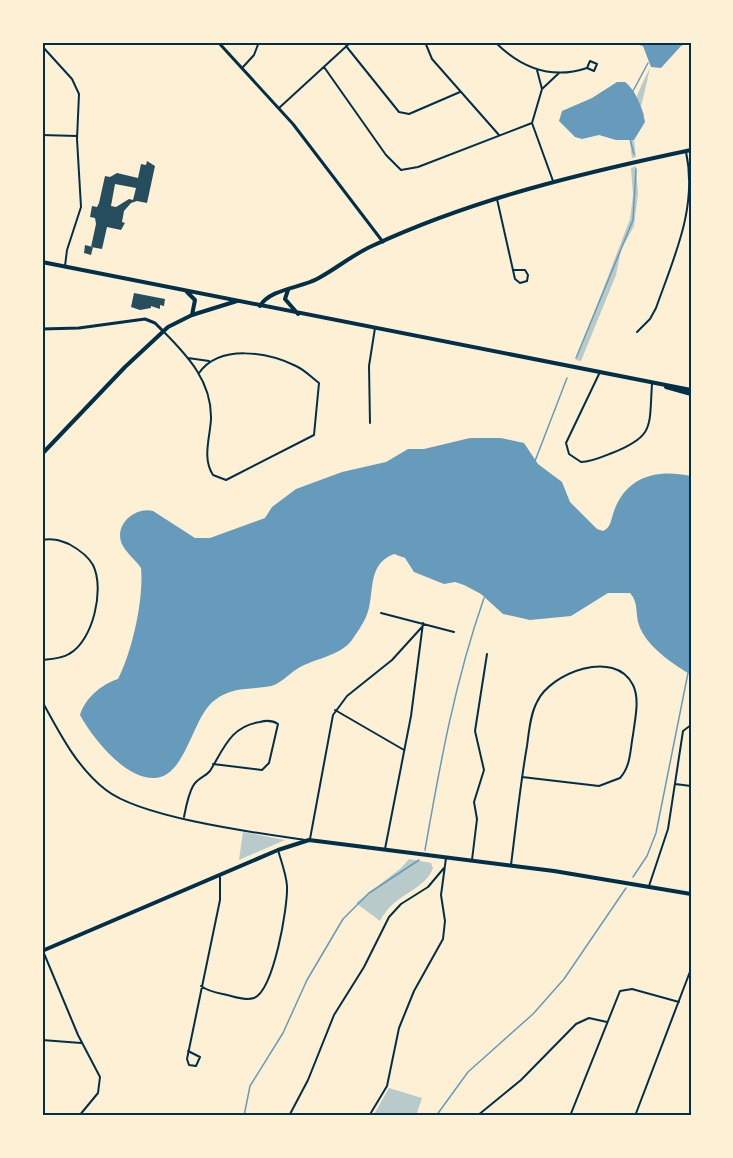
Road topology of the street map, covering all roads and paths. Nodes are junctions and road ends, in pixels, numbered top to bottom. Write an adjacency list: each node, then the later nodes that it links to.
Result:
1 (218, 42): 8 (street)
2 (259, 42): 8 (street)
3 (351, 42): 7 (street)
4 (425, 42): 14 (street)
5 (495, 42): 11 (street)
6 (42, 46): 19 (street)
7 (346, 46): 9 (street); 14 (street)
8 (243, 67): 15 (street)
9 (324, 67): 15 (street); 18 (street)
10 (587, 68): 12 (street)
11 (537, 70): 12 (street); 13 (street)
12 (559, 74): 13 (street)
13 (542, 89): 16 (street)
14 (460, 92): 18 (street)
15 (279, 108): 23 (street)
16 (532, 123): 18 (street); 21 (street)
17 (42, 135): 19 (street)
18 (499, 135)
19 (77, 136): 25 (street)
20 (688, 151): 21 (main road); 36 (street)
21 (553, 181): 22 (main road)
22 (497, 198): 23 (main road); 26 (street)
23 (383, 242): 28 (main road)
24 (42, 262): 25 (main road)
25 (65, 266): 27 (main road)
26 (513, 270): 26 (street)
27 (181, 290): 29 (main road); 32 (main road)
28 (288, 290): 30 (main road); 31 (main road)
29 (237, 302): 30 (main road); 32 (main road)
30 (259, 306): 31 (main road)
31 (299, 314): 33 (main road)
32 (192, 315): 35 (main road)
33 (375, 328): 40 (main road); 43 (street)
34 (42, 329): 35 (street)
35 (163, 331): 37 (street); 44 (main road)
36 (637, 332)
37 (188, 358): 38 (street); 39 (street)
38 (209, 361): 39 (street); 39 (street)
39 (199, 373)
40 (598, 374): 41 (main road); 41 (street)
41 (652, 384): 42 (main road)
42 (691, 392)
43 (369, 423)
44 (42, 454)
45 (42, 540): 50 (street)
46 (381, 613): 47 (street)
47 (422, 625): 48 (street); 52 (street); 54 (street)
48 (454, 632)
49 (487, 654): 64 (street)
50 (42, 660)
51 (42, 701): 59 (street)
52 (335, 710): 54 (street); 60 (street)
53 (691, 725): 57 (street)
54 (404, 750): 61 (street)
55 (213, 764): 55 (street); 59 (street)
56 (522, 777): 56 (street); 65 (street)
57 (675, 784): 58 (street); 68 (street)
58 (691, 786)
59 (183, 817): 60 (street)
60 (309, 840): 61 (main road); 62 (main road)
61 (385, 849): 63 (main road)
62 (278, 850): 67 (main road); 72 (street)
63 (446, 857): 64 (main road); 66 (street)
64 (472, 860): 65 (main road)
65 (511, 865): 68 (main road)
66 (444, 868): 79 (street); 80 (street)
67 (220, 875): 70 (main road); 72 (street)
68 (649, 886): 69 (main road)
69 (691, 894)
70 (42, 951): 76 (street)
71 (691, 969): 73 (street)
72 (201, 986): 77 (street)
73 (679, 1002): 74 (street); 83 (street)
74 (607, 1022): 81 (street); 82 (street)
75 (42, 1040): 76 (street)
76 (82, 1042): 78 (street)
77 (188, 1051): 77 (street)
78 (79, 1116)
79 (289, 1116)
80 (369, 1116)
81 (477, 1116)
82 (570, 1116)
83 (635, 1116)

